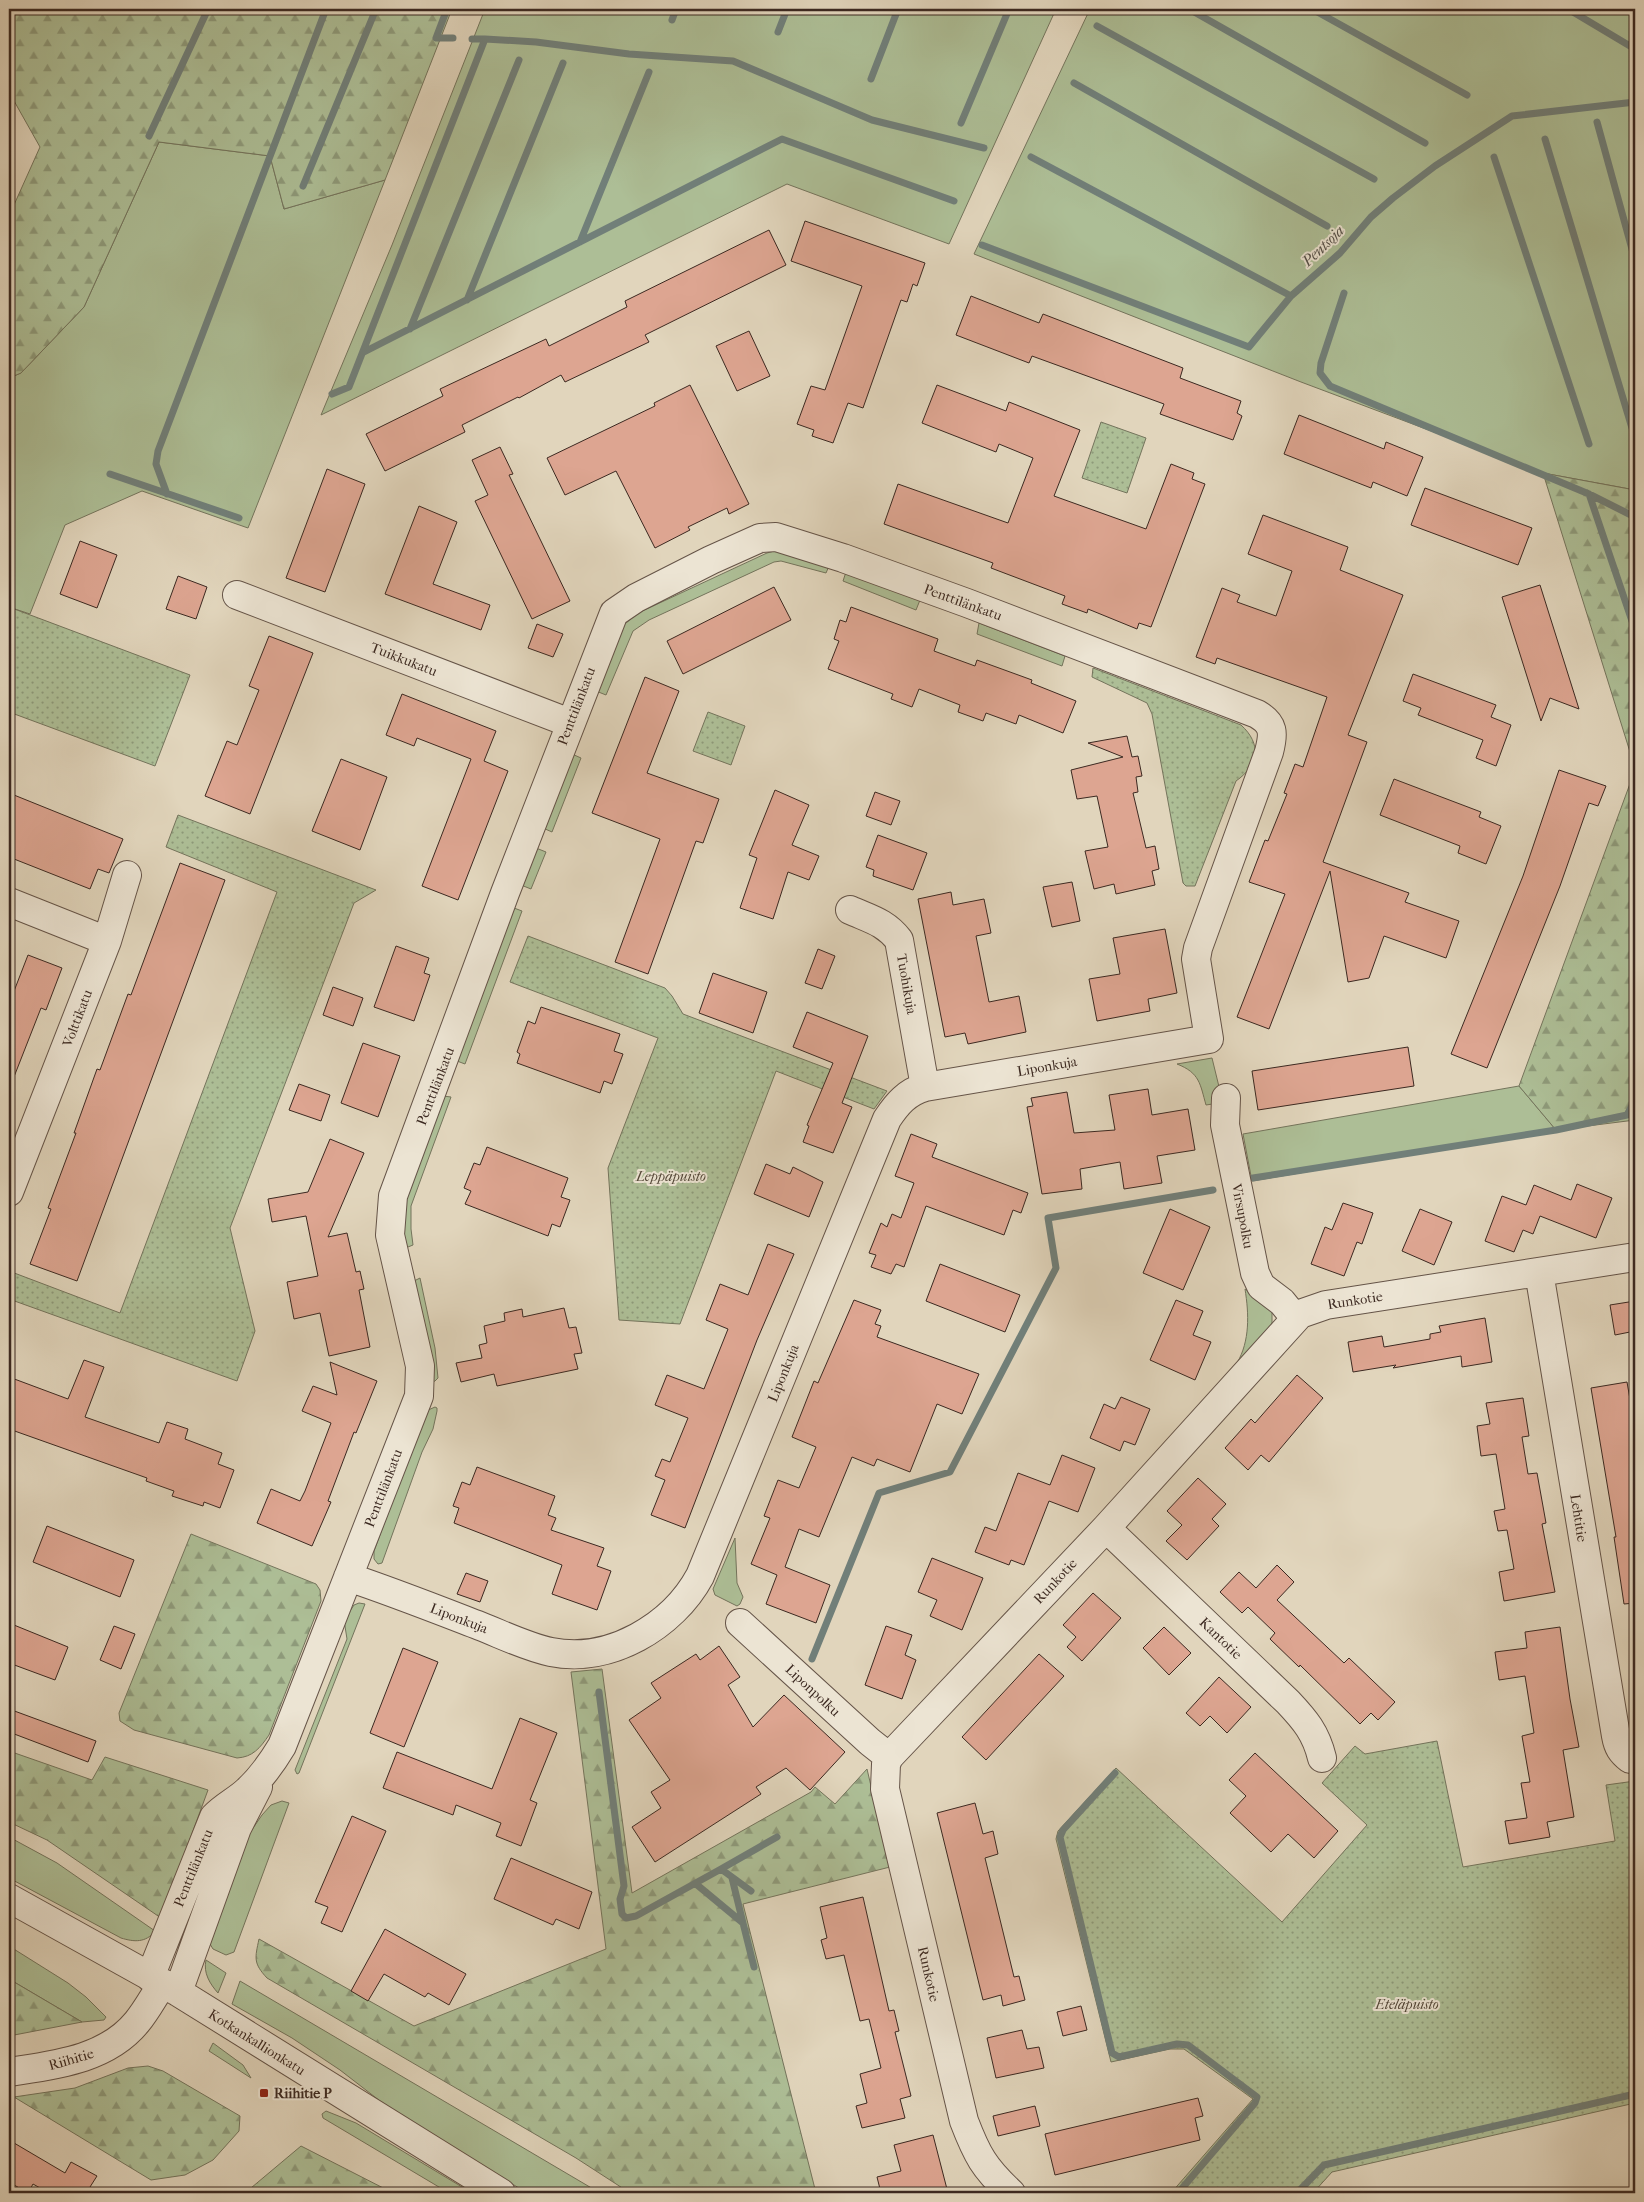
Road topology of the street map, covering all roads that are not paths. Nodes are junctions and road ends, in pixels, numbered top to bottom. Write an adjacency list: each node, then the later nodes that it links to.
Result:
1 (237, 595): 2 (street, Tuikkukatu)
2 (570, 723): 7 (street, Penttilänkatu); 15 (street, Penttilänkatu)
3 (127, 875): 6 (street, Volttikatu)
4 (9, 902): 6 (street)
5 (850, 910): 8 (street, Tuohikuja)
6 (107, 941): 10 (street, Volttikatu)
7 (1209, 1039): 8 (street, Liponkuja)
8 (925, 1087): 15 (street, Liponkuja)
9 (1226, 1098): 13 (street, Virsupolku)
10 (9, 1192)
11 (1635, 1257): 12 (street, Runkotie)
12 (1539, 1272): 13 (street, Runkotie); 19 (street, Lehtitie)
13 (1295, 1318): 14 (street, Runkotie)
14 (1106, 1528): 17 (street, Runkotie); 18 (street, Kantotie)
15 (348, 1577): 21 (street, Penttilänkatu)
16 (740, 1622): 17 (street, Liponpolku)
17 (889, 1756): 24 (street, Runkotie)
18 (1322, 1758)
19 (1630, 1759)
20 (9, 1898): 21 (street, Kotkankallionkatu)
21 (164, 1984): 22 (street, Riihitie); 23 (street, Kotkankallionkatu)
22 (9, 2072)
23 (500, 2193)
24 (1011, 2193)

